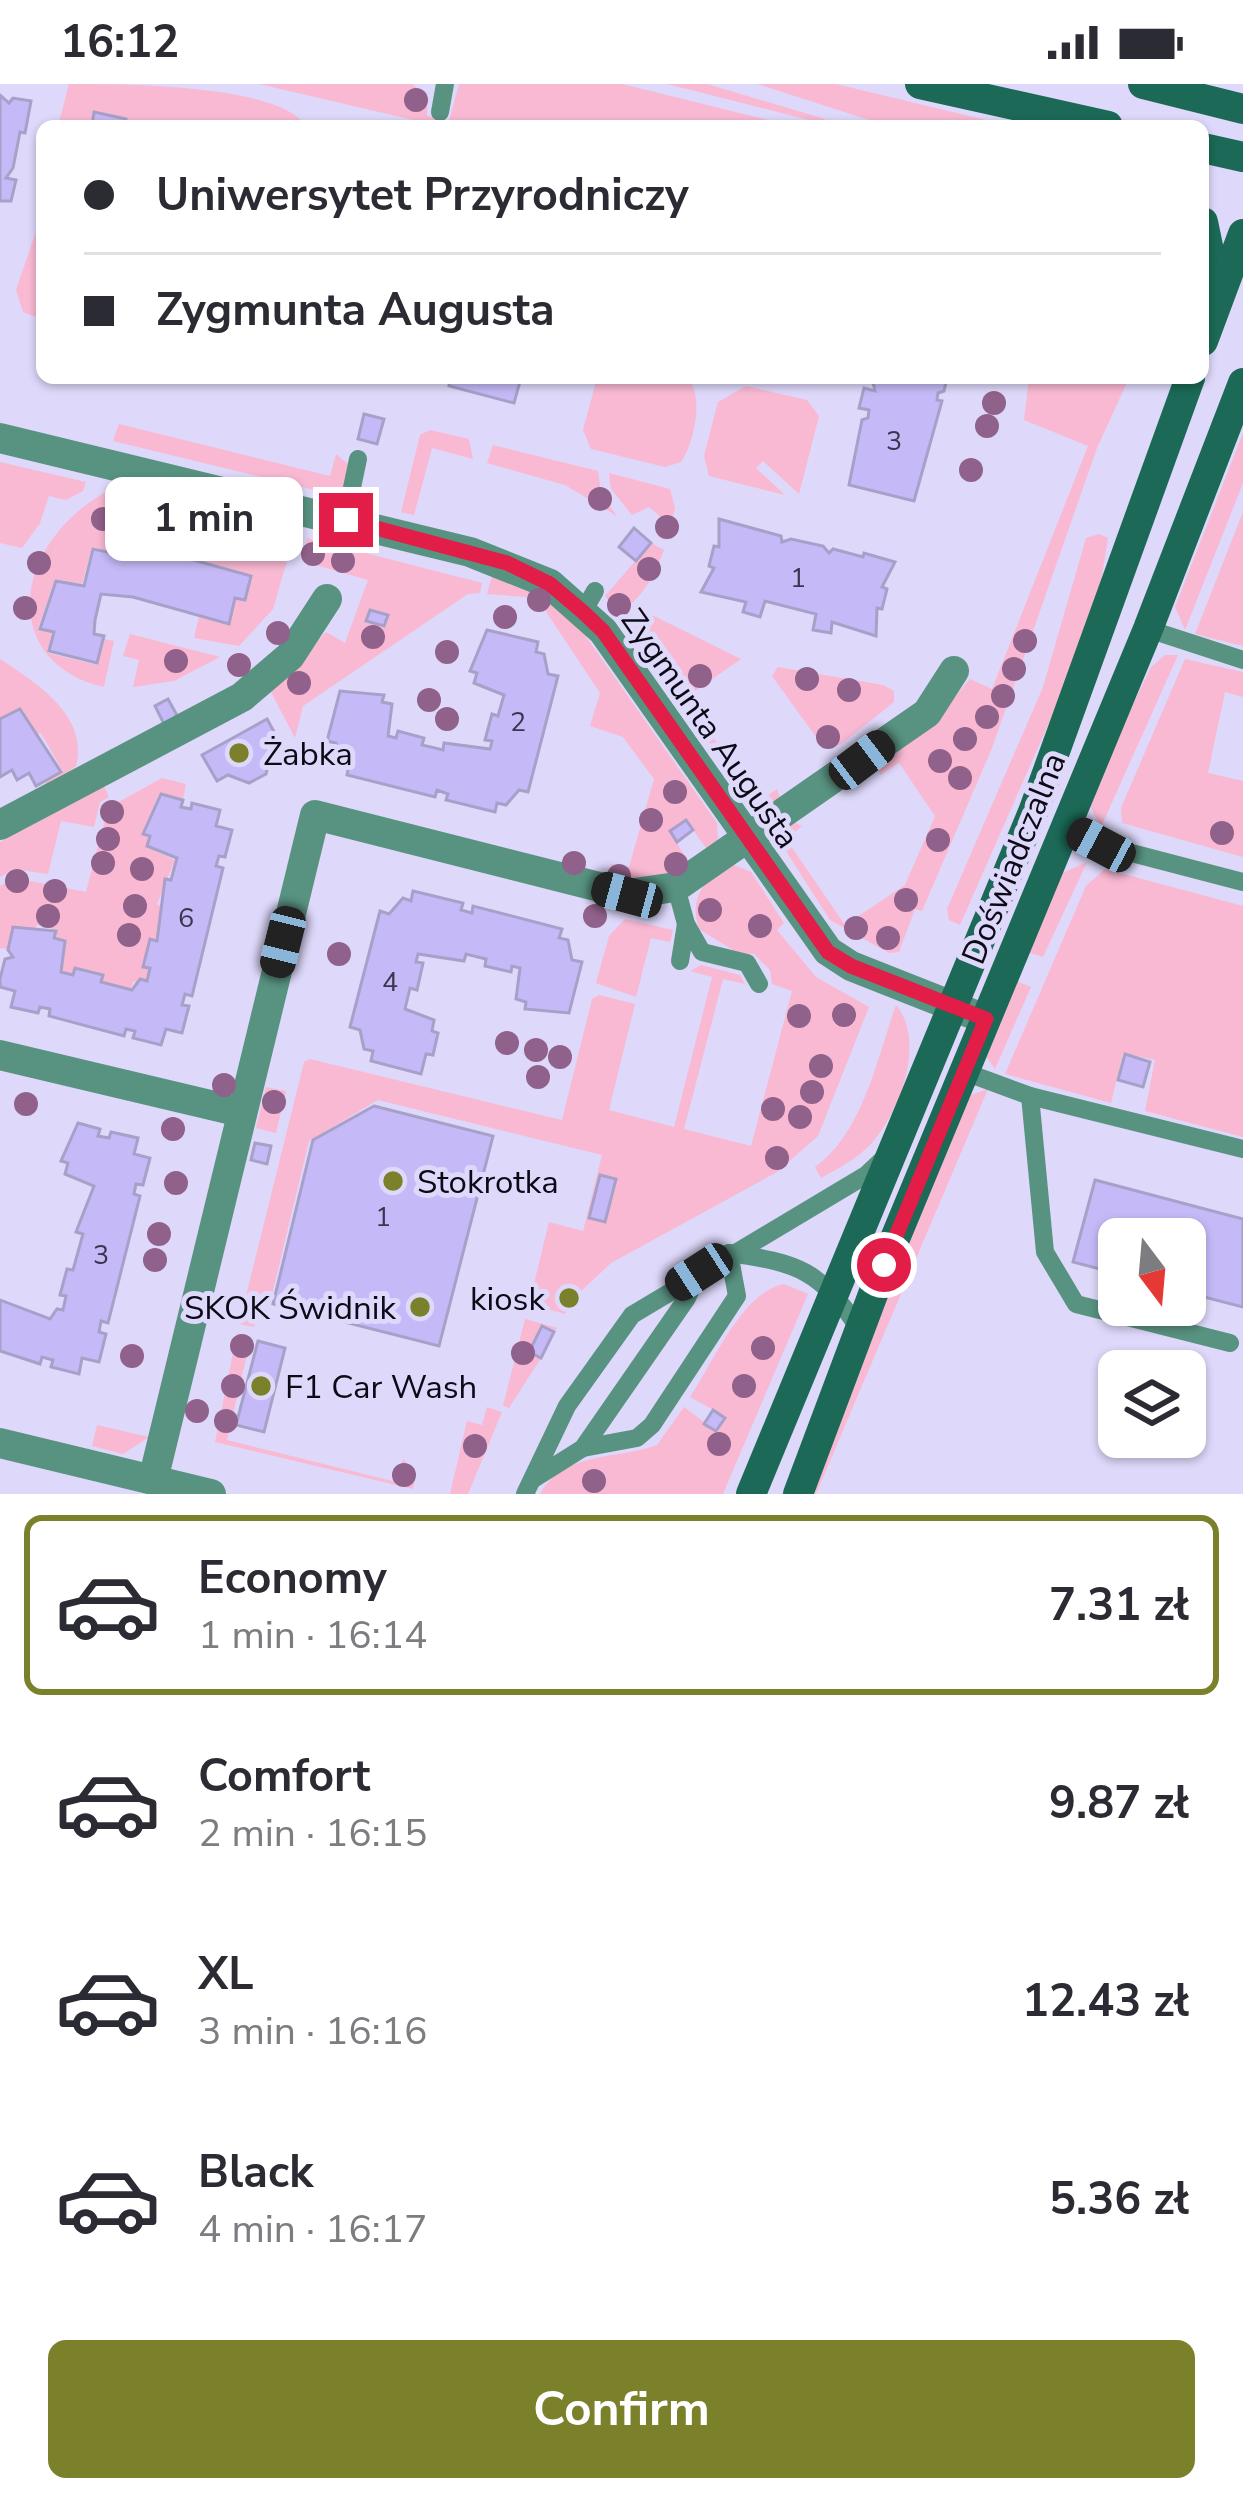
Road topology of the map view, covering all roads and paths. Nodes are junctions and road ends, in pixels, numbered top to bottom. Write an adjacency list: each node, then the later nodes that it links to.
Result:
1 (445, 84): 5 (lane)
2 (920, 84): 6 (street)
3 (1143, 84): 4 (street)
4 (1243, 109)
5 (440, 112)
6 (1081, 120)
7 (1209, 149): 8 (street)
8 (1243, 157)
9 (1243, 234): 12 (street)
10 (1209, 251): 11 (street)
11 (1209, 311)
12 (1209, 324)
13 (1243, 383): 19 (street, Doświadczalna)
14 (1188, 384): 22 (street, Doświadczalna)
15 (0, 438): 17 (street, Zygmunta Augusta)
16 (358, 459): 17 (lane)
17 (346, 520): 25 (street, Zygmunta Augusta)
18 (327, 599): 23 (street)
19 (1148, 629): 20 (lane); 24 (street, Doświadczalna)
20 (1243, 660)
21 (954, 671): 25 (street)
22 (1033, 812): 24 (street); 31 (street, Doświadczalna)
23 (0, 825)
24 (1064, 825): 26 (lane); 32 (street, Doświadczalna)
25 (746, 839): 27 (street); 31 (street, Zygmunta Augusta)
26 (1243, 882)
27 (676, 887): 28 (lane); 36 (street)
28 (686, 924): 29 (lane); 30 (lane)
29 (680, 961)
30 (759, 984)
31 (955, 1006): 32 (street, Zygmunta Augusta); 37 (street, Doświadczalna)
32 (986, 1019): 34 (street, Doświadczalna)
33 (0, 1055): 36 (street)
34 (964, 1072): 35 (lane); 42 (street, Doświadczalna)
35 (1030, 1096): 38 (lane); 43 (lane)
36 (240, 1112): 46 (street)
37 (897, 1145): 39 (lane); 41 (street, Doświadczalna)
38 (1243, 1149)
39 (730, 1253): 40 (lane); 41 (lane); 45 (lane)
40 (699, 1272): 45 (lane); 47 (lane)
41 (836, 1294): 42 (lane); 48 (street, Doświadczalna)
42 (860, 1330): 50 (street, Doświadczalna)
43 (1230, 1343)
44 (0, 1443): 46 (street)
45 (583, 1448): 47 (lane)
46 (151, 1487): 49 (street)
47 (526, 1488)
48 (750, 1491)
49 (211, 1494)
50 (798, 1494)

